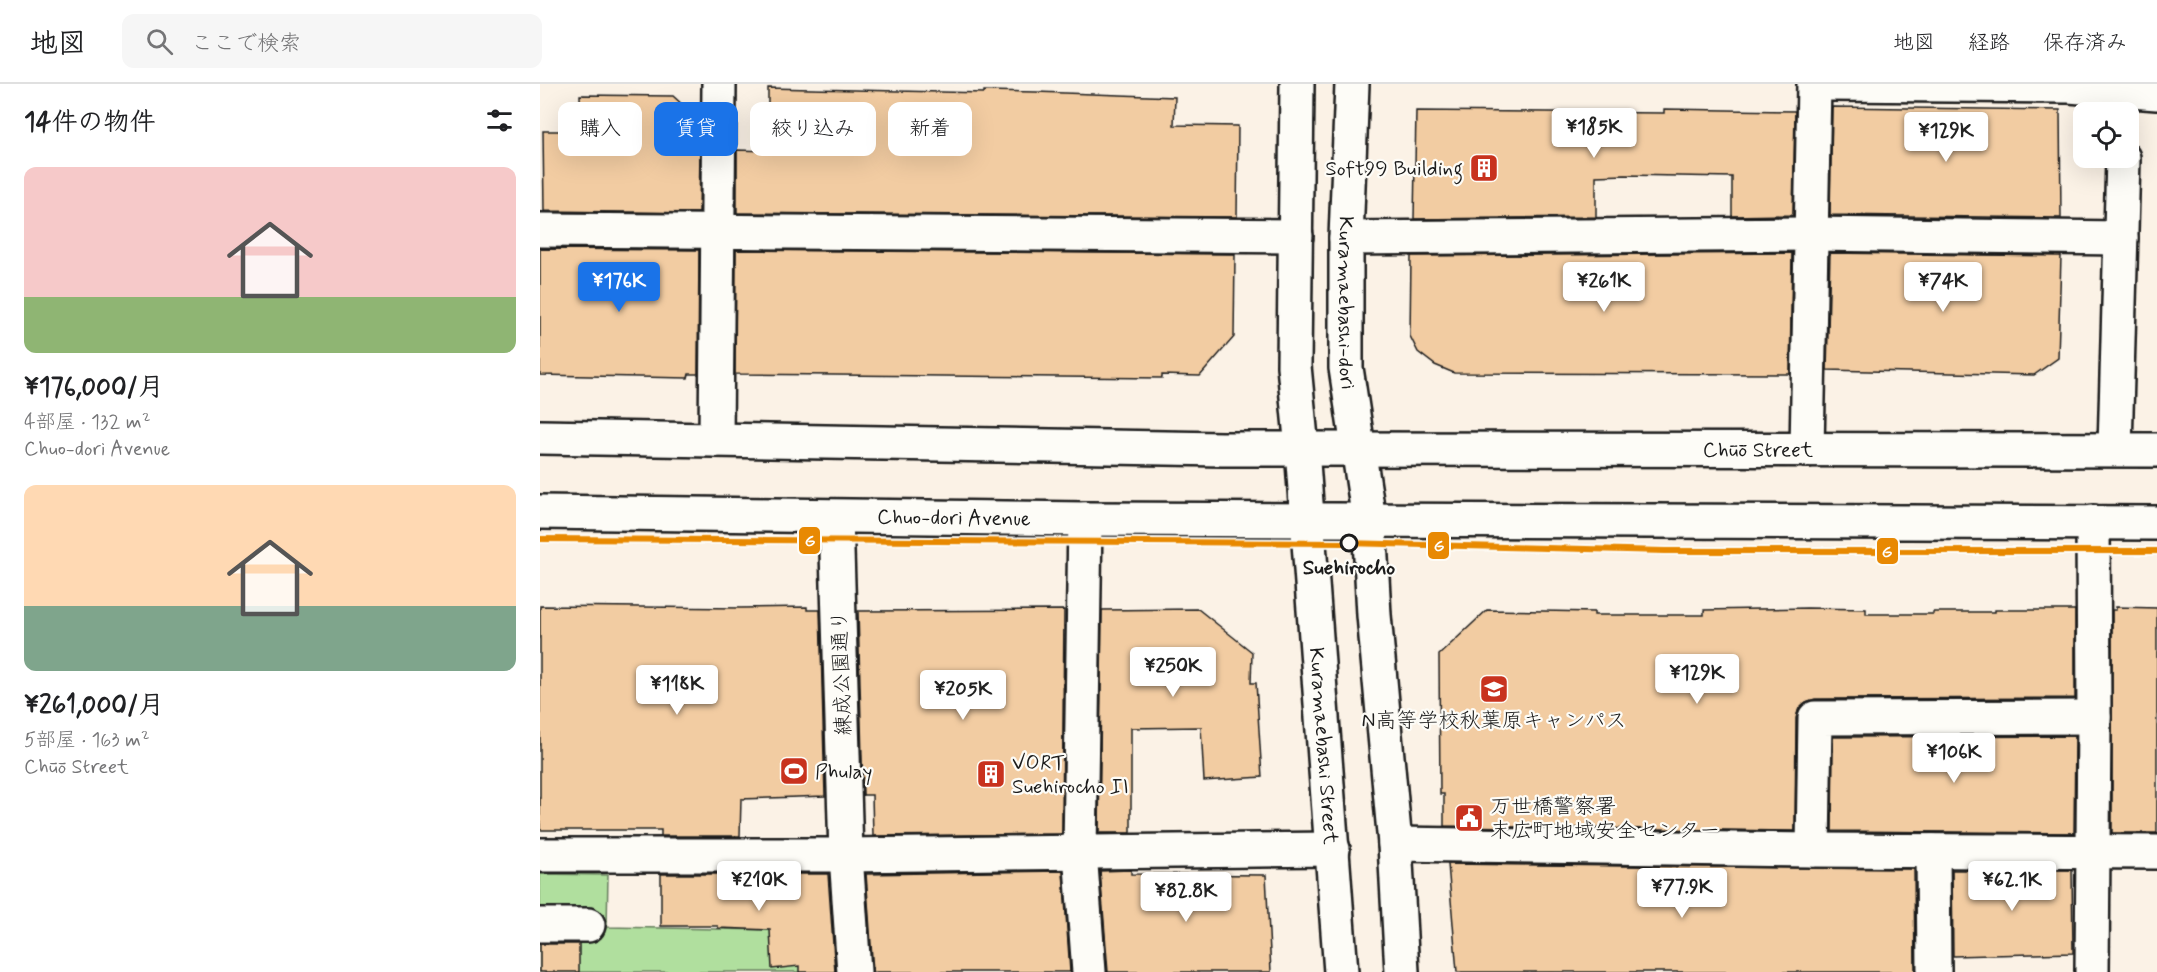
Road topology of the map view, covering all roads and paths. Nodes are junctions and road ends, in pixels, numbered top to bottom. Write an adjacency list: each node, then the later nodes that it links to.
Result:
1 (719, 84): 9 (street)
2 (1297, 84): 11 (street)
3 (1352, 84): 12 (street, Kuramaebashi-dori)
4 (1814, 84): 10 (street)
5 (1829, 84): 6 (street)
6 (2133, 95)
7 (2123, 168): 13 (street)
8 (540, 230): 9 (street)
9 (718, 231): 11 (street); 15 (street)
10 (1811, 234): 12 (street); 13 (street); 19 (street)
11 (1296, 236): 16 (street)
12 (1346, 238): 18 (street, Kuramaebashi-dori)
13 (2121, 238): 17 (street)
14 (540, 437): 15 (street)
15 (716, 440): 16 (street)
16 (1302, 449): 18 (street); 24 (street)
17 (2115, 449): 19 (street, Chūō Street); 20 (street, Chūō Street)
18 (1359, 450): 19 (street, Chūō Street); 25 (street, Kuramaebashi-dori)
19 (1807, 450)
20 (2157, 450)
21 (540, 512): 22 (street, Chuo-dori Avenue)
22 (836, 517): 23 (street, Chuo-dori Avenue); 37 (street, 練成公園通り)
23 (1085, 519): 24 (street, Chuo-dori Avenue); 33 (street)
24 (1307, 519): 25 (street, Chuo-dori Avenue); 30 (street, Kuramaebashi Street)
25 (1369, 520): 26 (street); 29 (street)
26 (2093, 522): 27 (street); 28 (street)
27 (2157, 523)
28 (2094, 717): 31 (street); 35 (street)
29 (1395, 844): 31 (street); 43 (street)
30 (1333, 849): 33 (street); 42 (street, Kuramaebashi Street)
31 (1813, 850): 32 (street)
32 (1933, 851): 35 (street); 44 (street)
33 (1080, 852): 37 (street); 41 (street)
34 (2157, 852): 35 (street)
35 (2092, 853): 45 (street)
36 (540, 855): 37 (street)
37 (846, 855): 40 (street, 練成公園通り)
38 (540, 925): 39 (street)
39 (588, 925)
40 (854, 972)
41 (1089, 972)
42 (1341, 972)
43 (1402, 972)
44 (1934, 972)
45 (2092, 972)

